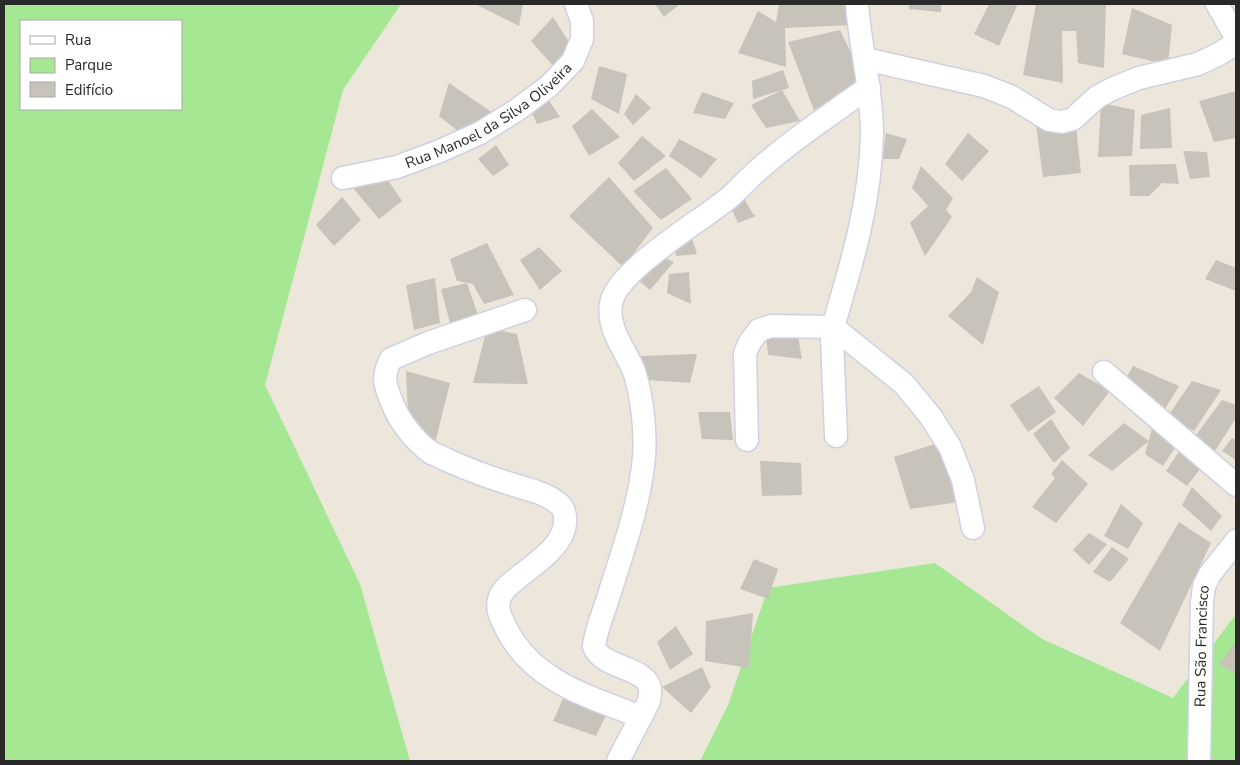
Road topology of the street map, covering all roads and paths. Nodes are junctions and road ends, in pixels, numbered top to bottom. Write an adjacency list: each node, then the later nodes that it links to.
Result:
1 (576, 4): 8 (street, Rua Manoel da Silva Oliveira)
2 (857, 4): 6 (street)
3 (1217, 4): 4 (street)
4 (1236, 37)
5 (1236, 43): 6 (street)
6 (865, 59): 7 (street)
7 (869, 87): 10 (street); 17 (street)
8 (343, 178)
9 (525, 310): 17 (street)
10 (833, 327): 12 (street); 13 (street); 15 (street)
11 (1104, 372): 14 (street)
12 (836, 436)
13 (747, 440)
14 (1236, 485)
15 (973, 528)
16 (1236, 542): 19 (street, Rua São Francisco)
17 (641, 717): 18 (street)
18 (618, 761)
19 (1199, 761)

